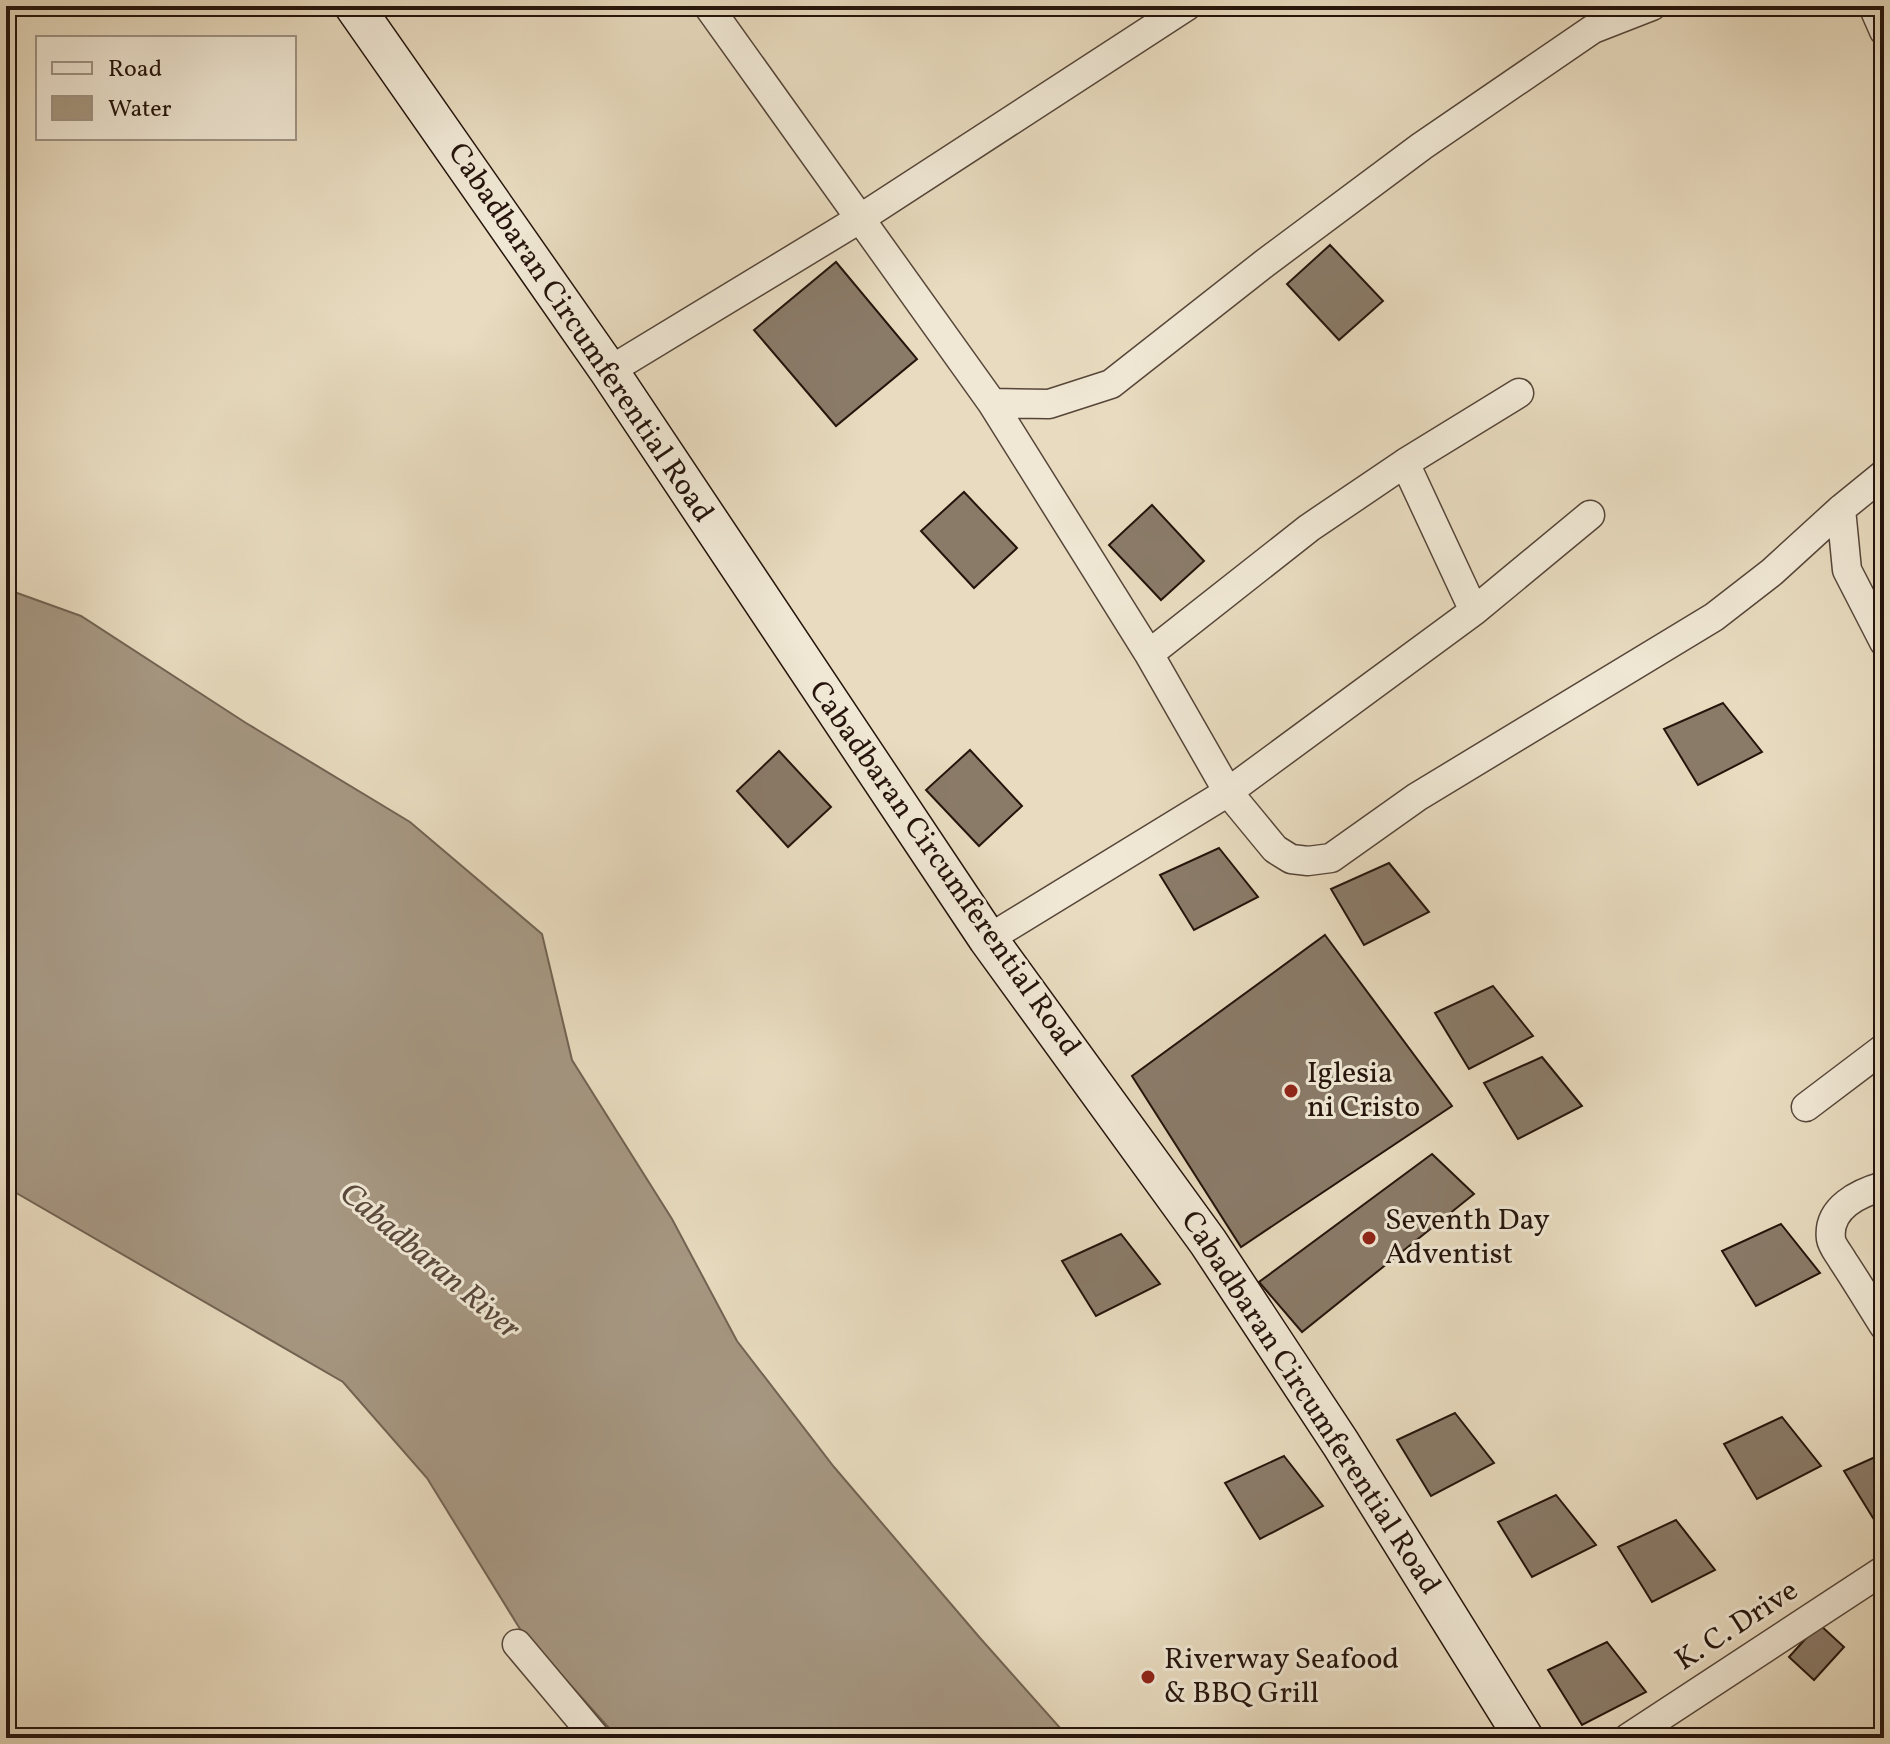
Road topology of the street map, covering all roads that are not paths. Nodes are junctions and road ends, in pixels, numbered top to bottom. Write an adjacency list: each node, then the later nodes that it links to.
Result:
1 (354, 6): 8 (main road, Cabadbaran Circumferential Road)
2 (708, 6): 7 (street)
3 (1187, 6): 7 (street)
4 (1652, 6): 10 (street)
5 (1873, 6): 6 (street)
6 (1884, 31)
7 (861, 218): 8 (street); 10 (street)
8 (609, 371): 19 (main road, Cabadbaran Circumferential Road)
9 (1519, 393): 11 (street)
10 (992, 403): 17 (street)
11 (1405, 463): 15 (street); 17 (street)
12 (1884, 474): 13 (street)
13 (1841, 509): 16 (street); 18 (street)
14 (1590, 515): 15 (street)
15 (1474, 611): 18 (street)
16 (1884, 642)
17 (1149, 654): 18 (street)
18 (1228, 792): 19 (street)
19 (988, 939): 27 (main road, Cabadbaran Circumferential Road)
20 (1884, 1048): 21 (street)
21 (1806, 1107)
22 (1884, 1186): 23 (street)
23 (1884, 1326)
24 (1884, 1570): 28 (street, K. C. Drive)
25 (517, 1644): 26 (street)
26 (596, 1738)
27 (1524, 1738)
28 (1628, 1738)

